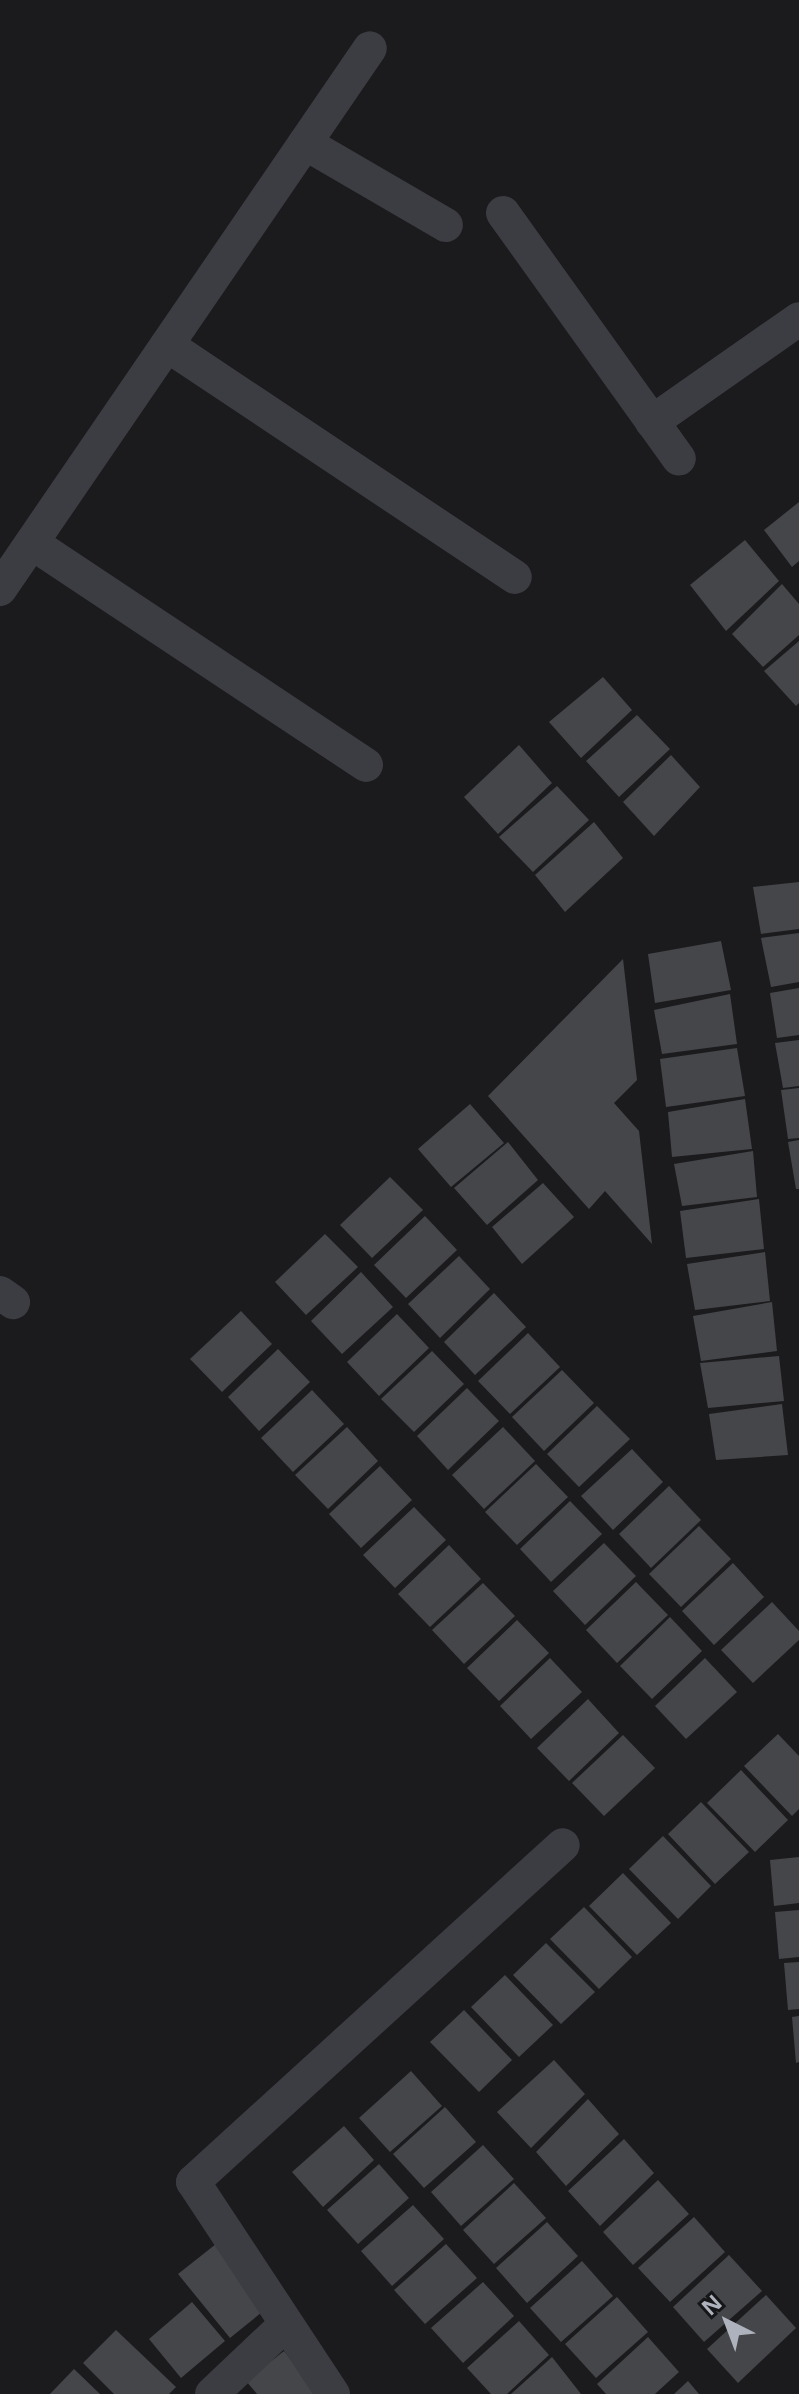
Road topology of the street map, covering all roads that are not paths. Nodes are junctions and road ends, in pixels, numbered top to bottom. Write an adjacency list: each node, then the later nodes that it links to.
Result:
1 (370, 48): 2 (street)
2 (305, 143): 4 (street); 6 (street)
3 (503, 213): 7 (street)
4 (446, 225)
5 (799, 319): 7 (street)
6 (167, 345): 9 (street); 10 (street)
7 (652, 422): 8 (street)
8 (679, 459)
9 (32, 543): 11 (street); 12 (street)
10 (515, 577)
11 (0, 589)
12 (366, 765)
13 (563, 1845): 14 (street)
14 (284, 2326): 15 (street); 16 (street)
15 (212, 2394)
16 (333, 2394)

